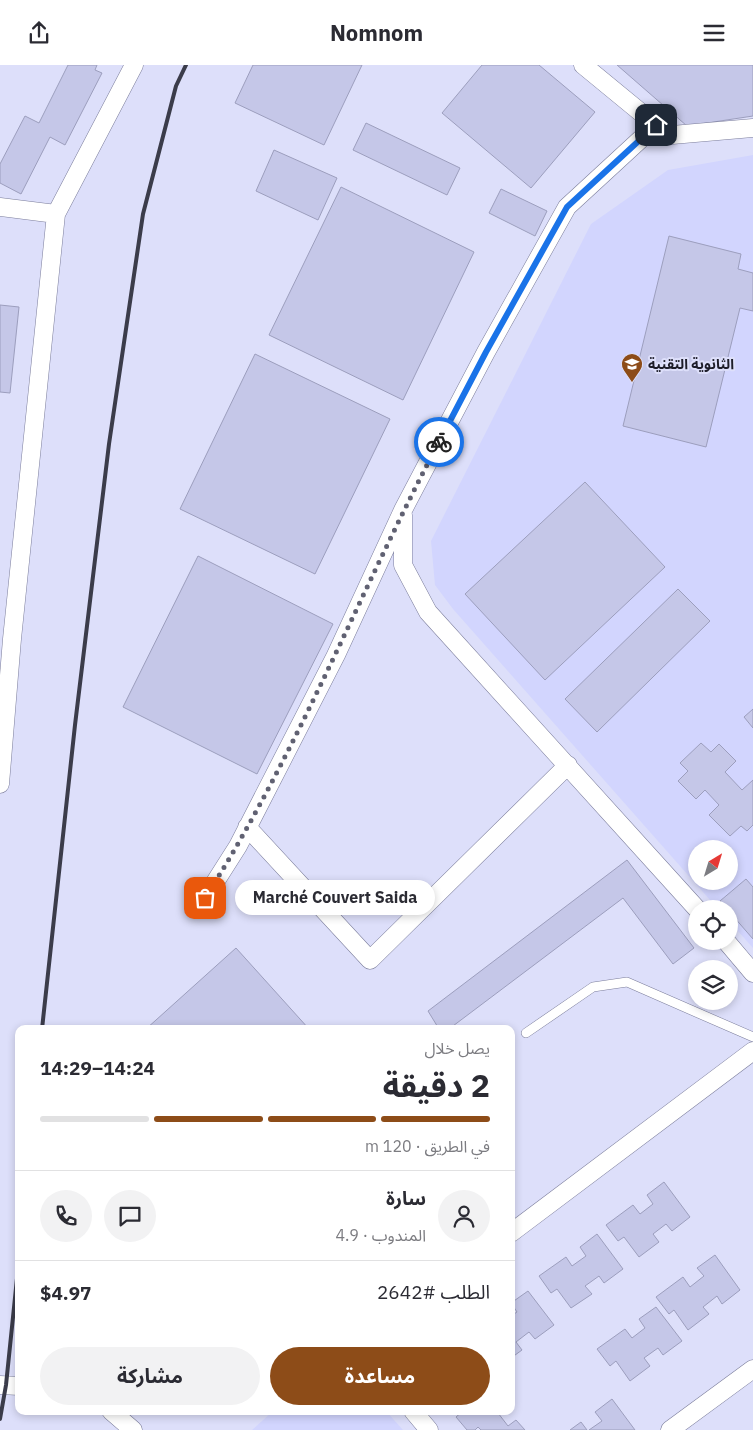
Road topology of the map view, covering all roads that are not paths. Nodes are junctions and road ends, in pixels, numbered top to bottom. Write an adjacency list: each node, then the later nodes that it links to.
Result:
1 (134, 65): 6 (street)
2 (584, 65): 3 (street)
3 (656, 125): 4 (street); 7 (street)
4 (753, 128)
5 (0, 207): 6 (street)
6 (56, 215): 9 (street)
7 (403, 510): 8 (street); 10 (street)
8 (568, 765): 10 (street); 12 (street)
9 (0, 783)
10 (248, 827): 11 (street)
11 (205, 898)
12 (689, 900)
13 (734, 950): 14 (street)
14 (753, 973)
15 (526, 1033): 16 (lane)
16 (753, 1037)
17 (753, 1051): 18 (street)
18 (515, 1230)
19 (753, 1369): 26 (street)
20 (0, 1385): 21 (street)
21 (15, 1386)
22 (116, 1415): 24 (street)
23 (417, 1415): 25 (street)
24 (133, 1430)
25 (430, 1430)
26 (670, 1430)

